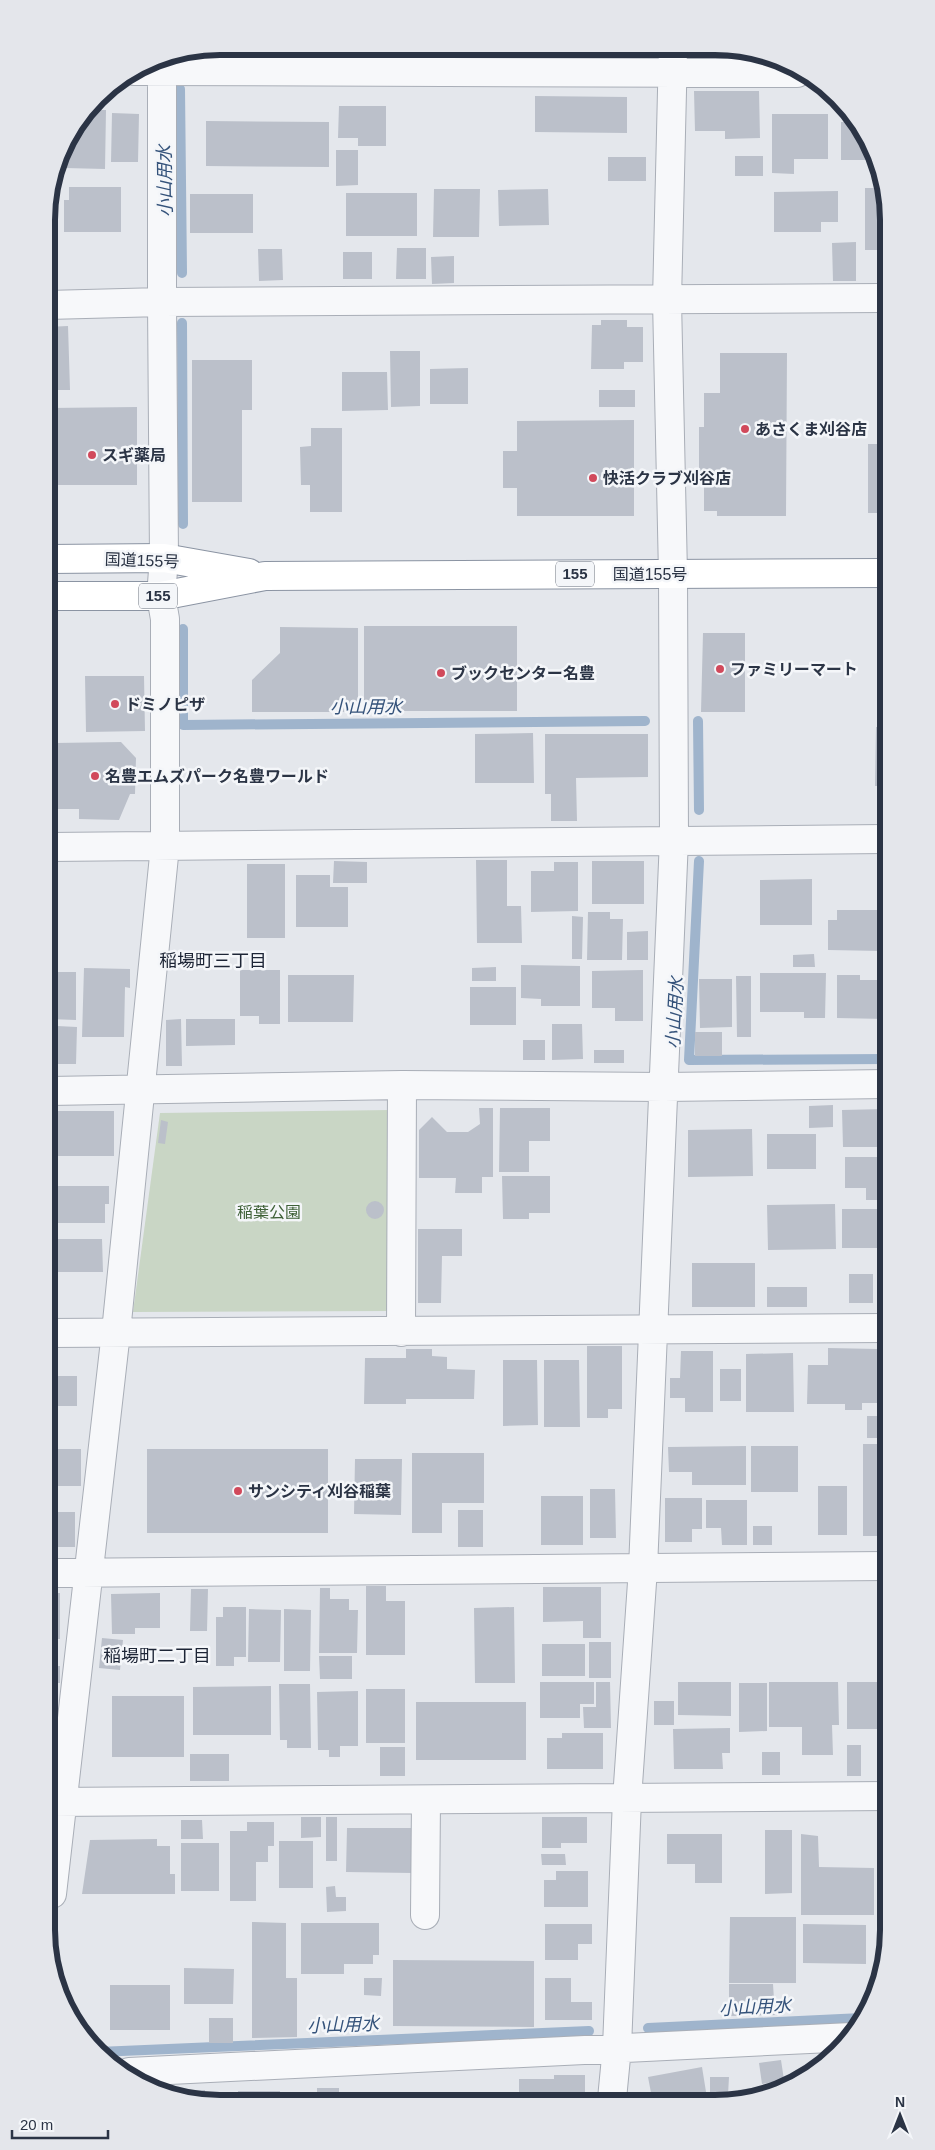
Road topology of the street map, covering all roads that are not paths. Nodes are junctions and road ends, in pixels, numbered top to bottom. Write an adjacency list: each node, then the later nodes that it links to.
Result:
1 (673, 62): 2 (street); 4 (street); 6 (street)
2 (165, 65)
3 (162, 66): 7 (street)
4 (790, 73)
5 (880, 298): 6 (street)
6 (667, 300): 7 (street); 12 (street)
7 (162, 302): 8 (street); 9 (street)
8 (55, 305)
9 (164, 558): 10 (highway, 国道155号 / 155); 13 (highway, 国道155号 / 155); 15 (street)
10 (55, 559)
11 (880, 573): 12 (highway, 国道155号 / 155)
12 (673, 574): 13 (highway, 国道155号 / 155); 17 (street)
13 (265, 576): 15 (highway, 国道155号 / 155)
14 (55, 596): 15 (highway, 国道155号 / 155)
15 (161, 596): 18 (street)
16 (880, 838): 17 (street)
17 (674, 839): 18 (street); 22 (street)
18 (165, 846): 19 (street); 24 (street)
19 (55, 847)
20 (880, 1084): 22 (street)
21 (402, 1085): 22 (street); 24 (street); 28 (street)
22 (664, 1086): 26 (street)
23 (55, 1091): 24 (street)
24 (141, 1091): 27 (street)
25 (880, 1328): 26 (street)
26 (652, 1330): 28 (street); 31 (street)
27 (116, 1332): 28 (street); 29 (street); 33 (street)
28 (401, 1332)
29 (55, 1333)
30 (880, 1566): 31 (street)
31 (643, 1568): 33 (street); 35 (street)
32 (55, 1573): 33 (street)
33 (90, 1573): 37 (street)
34 (880, 1796): 35 (street)
35 (627, 1799): 36 (street); 41 (street)
36 (426, 1800): 37 (street); 39 (street)
37 (56, 1802): 38 (street)
38 (55, 1825)
39 (425, 1915)
40 (836, 2042): 41 (street)
41 (617, 2047): 42 (street); 43 (street)
42 (136, 2072)
43 (612, 2095)

